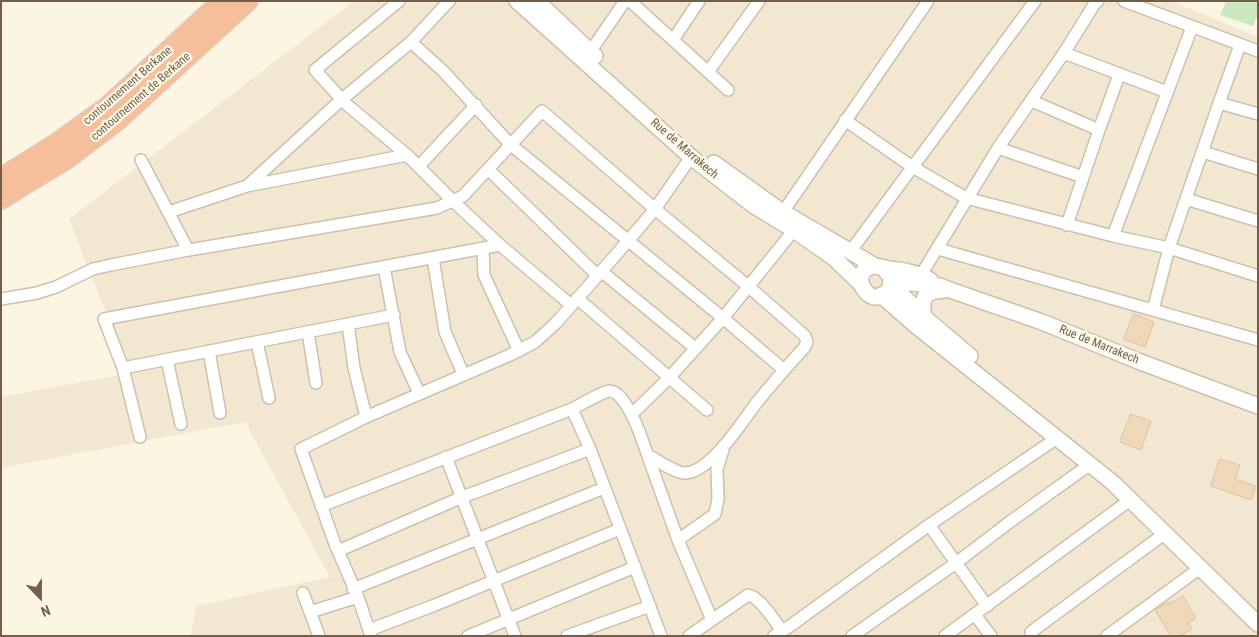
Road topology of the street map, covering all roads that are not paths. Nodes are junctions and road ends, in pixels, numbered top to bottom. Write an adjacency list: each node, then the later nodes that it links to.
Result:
1 (222, 1): 44 (highway, contournement Berkane)
2 (248, 1): 47 (highway, contournement de Berkane)
3 (399, 1): 26 (street)
4 (448, 1): 17 (street)
5 (517, 1): 37 (main road, Rue de Marrakech)
6 (537, 1): 20 (main road, Rue de Marrakech)
7 (625, 1): 20 (street)
8 (630, 1): 16 (street)
9 (699, 1): 16 (street)
10 (759, 1): 22 (street)
11 (928, 1): 31 (street)
12 (1035, 1): 40 (street)
13 (1098, 1): 21 (street)
14 (1124, 1): 15 (street)
15 (1192, 27): 18 (street); 25 (street)
16 (672, 40): 22 (street)
17 (411, 42): 26 (street); 29 (street)
18 (1240, 45): 19 (street); 28 (street)
19 (1258, 51)
20 (590, 52): 52 (main road, Rue de Marrakech)
21 (1064, 53): 23 (street); 27 (street)
22 (708, 72): 24 (street)
23 (1119, 75): 25 (street); 32 (street)
24 (728, 90)
25 (1167, 92): 56 (street)
26 (342, 100): 36 (street); 45 (street)
27 (1032, 101): 32 (street); 34 (street)
28 (1219, 102): 30 (street); 35 (street)
29 (476, 105): 33 (street); 39 (street)
30 (1258, 114)
31 (845, 120): 40 (street); 52 (street)
32 (1099, 130): 43 (street)
33 (511, 145): 42 (street); 50 (street); 57 (street)
34 (998, 148): 43 (street); 46 (street)
35 (1203, 152): 41 (street); 48 (street)
36 (407, 155): 39 (street); 45 (street)
37 (691, 157): 50 (street); 55 (main road, Rue de Marrakech)
38 (141, 160): 51 (street)
39 (419, 166): 49 (street)
40 (914, 167): 46 (street); 63 (street)
41 (1258, 169)
42 (489, 170): 49 (street); 67 (street)
43 (1083, 177): 54 (street)
44 (1, 178)
45 (247, 186): 51 (street)
46 (966, 198): 54 (street); 61 (street)
47 (1, 199)
48 (1186, 199): 53 (street); 59 (street)
49 (454, 202): 58 (street); 62 (street)
50 (655, 209): 57 (street); 71 (street)
51 (169, 212): 62 (street)
52 (782, 212): 63 (main road, Rue de Marrakech)
53 (1258, 221)
54 (1068, 225): 56 (street)
55 (794, 230): 70 (main road, Rue de Marrakech); 71 (street)
56 (1113, 236): 59 (street)
57 (628, 241): 67 (street); 79 (street)
58 (500, 245): 60 (street); 75 (street)
59 (1169, 248): 69 (street); 76 (street)
60 (482, 249): 64 (street); 86 (street)
61 (938, 249): 68 (street); 76 (street)
62 (188, 250): 74 (street)
63 (850, 252): 66 (main road, Rue de Marrakech)
64 (433, 258): 65 (street); 90 (street)
65 (384, 267): 77 (street); 88 (street)
66 (879, 267): 68 (main road, Rue de Marrakech); 70 (main road); 72 (main road)
67 (599, 273): 75 (street); 84 (street)
68 (921, 276): 73 (main road, Rue de Marrakech)
69 (1258, 276)
70 (861, 284): 72 (main road)
71 (749, 286): 79 (street); 89 (street)
72 (888, 287): 73 (main road, Rue de Marrakech); 78 (main road); 103 (main road)
73 (945, 288): 78 (main road); 95 (main road, Rue de Marrakech)
74 (1, 299)
75 (574, 301): 86 (street); 91 (street)
76 (1153, 310): 82 (street)
77 (394, 315): 80 (street); 93 (street)
78 (924, 317): 127 (main road)
79 (724, 318): 84 (street); 89 (street)
80 (348, 324): 81 (street); 100 (street)
81 (308, 332): 83 (street); 92 (street)
82 (1258, 340)
83 (256, 342): 85 (street); 94 (street)
84 (695, 348): 91 (street)
85 (209, 351): 87 (street); 98 (street)
86 (519, 351): 90 (street)
87 (167, 360): 88 (street); 101 (street)
88 (122, 368): 102 (street)
89 (784, 370): 104 (street)
90 (463, 374): 93 (street)
91 (669, 378): 97 (street); 99 (street)
92 (316, 383)
93 (419, 394): 100 (street)
94 (269, 398)
95 (1258, 406)
96 (572, 409): 99 (street); 105 (street); 107 (street)
97 (707, 410)
98 (220, 413)
99 (632, 414): 106 (street)
100 (366, 416): 112 (street)
101 (181, 424)
102 (140, 436)
103 (1057, 438): 108 (main road); 113 (street)
104 (724, 447): 106 (street); 117 (street)
105 (590, 450): 109 (street); 110 (street)
106 (648, 455): 117 (street)
107 (446, 458): 110 (street); 112 (street)
108 (1090, 465): 111 (main road); 119 (street)
109 (604, 488): 114 (street); 116 (street)
110 (460, 498): 116 (street); 118 (street)
111 (1130, 500): 115 (main road); 126 (street)
112 (321, 506): 118 (street)
113 (929, 526): 119 (street); 133 (street)
114 (620, 528): 120 (street); 122 (street)
115 (1164, 534): 121 (main road); 134 (street)
116 (477, 539): 122 (street); 124 (street)
117 (678, 540): 131 (street)
118 (338, 551): 124 (street)
119 (956, 563): 126 (street); 143 (street)
120 (635, 567): 125 (street); 130 (street)
121 (1200, 568): 132 (main road); 146 (street)
122 (493, 581): 130 (street); 135 (street)
123 (303, 592): 128 (street)
124 (356, 593): 128 (street); 135 (street)
125 (650, 606): 139 (street); 140 (street)
126 (987, 606): 129 (street)
127 (1258, 610)
128 (310, 612): 136 (street)
129 (975, 615): 144 (street); 145 (street)
130 (509, 620): 137 (street); 138 (street)
131 (712, 620): 133 (street); 141 (street)
132 (1258, 624)
133 (782, 631): 142 (street)
134 (1031, 632)
135 (370, 633)
136 (319, 636)
137 (468, 636)
138 (515, 636)
139 (567, 636)
140 (661, 636)
141 (689, 636)
142 (797, 636)
143 (852, 636)
144 (945, 636)
145 (991, 636)
146 (1108, 636)

